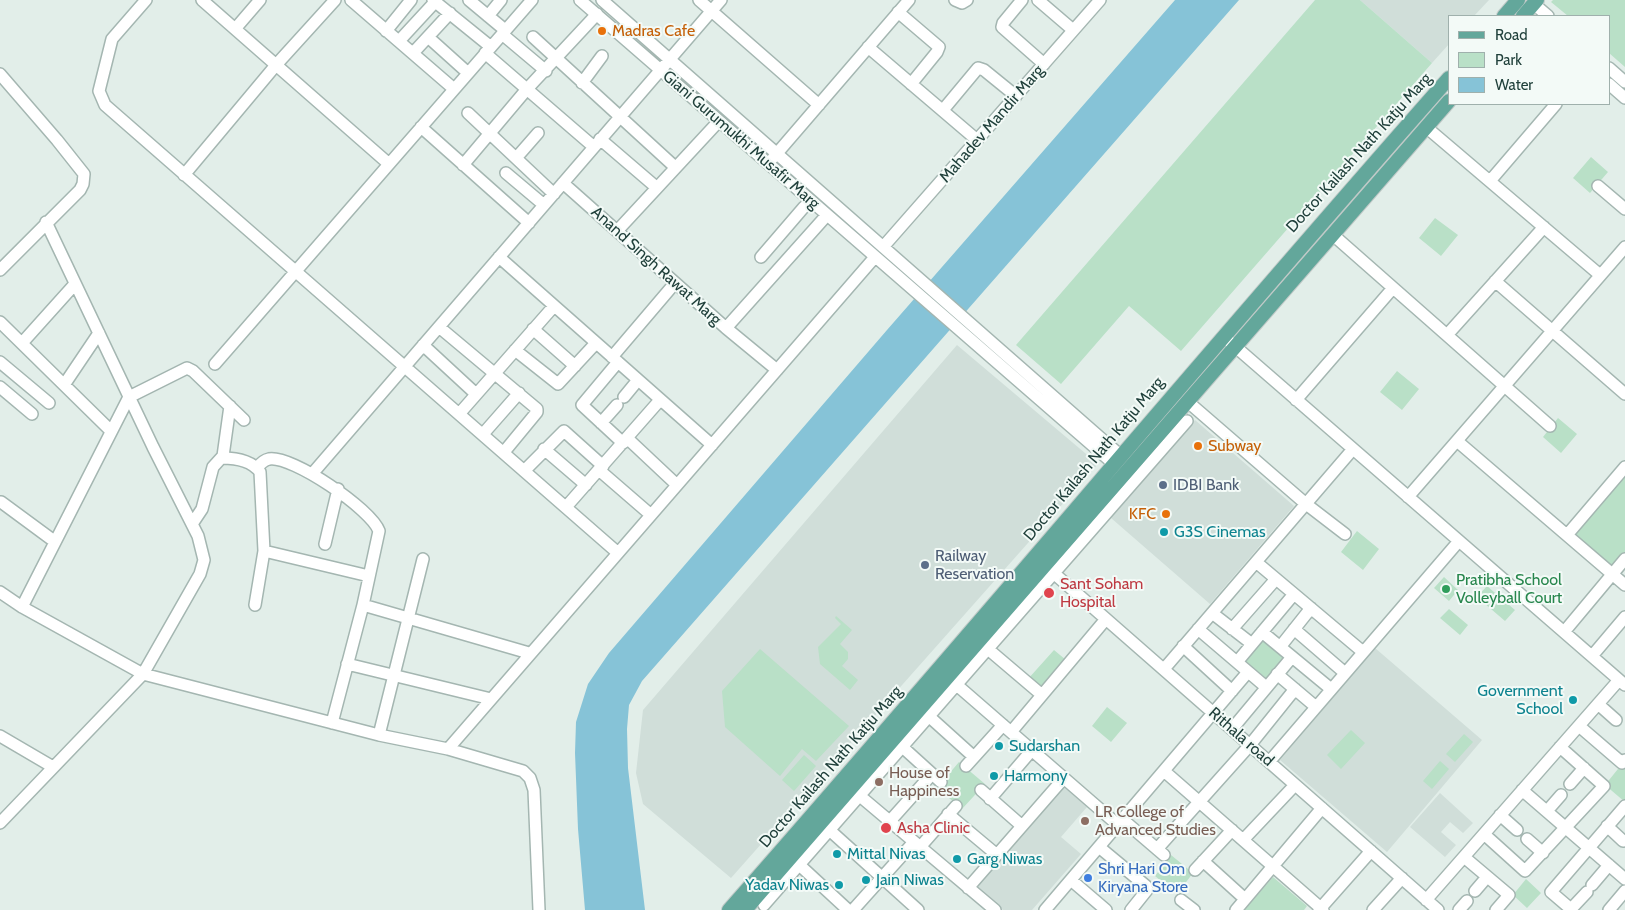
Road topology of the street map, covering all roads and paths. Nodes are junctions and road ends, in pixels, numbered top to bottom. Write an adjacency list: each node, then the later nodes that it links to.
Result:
1 (146, 0): 81 (street)
2 (202, 0): 30 (street)
3 (260, 0): 30 (street)
4 (335, 0): 44 (street)
5 (411, 0): 31 (street)
6 (469, 0): 29 (street)
7 (532, 0): 33 (street)
8 (580, 0): 26 (street, Giani Gurumukhi Musafir Marg)
9 (602, 0): 42 (street, Giani Gurumukhi Musafir Marg)
10 (699, 0): 23 (street)
11 (720, 0): 23 (street)
12 (908, 0): 24 (street)
13 (956, 0): 14 (street)
14 (967, 0)
15 (1022, 0): 43 (street)
16 (1038, 0): 32 (street)
17 (1518, 0): 27 (main road)
18 (434, 1): 25 (street); 36 (street)
19 (498, 1): 29 (street)
20 (358, 2): 31 (street)
21 (1092, 3): 32 (street, Mahadev Mandir Marg)
22 (1530, 10): 28 (street)
23 (711, 11): 42 (street); 60 (street)
24 (898, 12): 37 (street); 53 (street)
25 (450, 14): 34 (street); 38 (street)
26 (597, 14): 41 (street); 46 (street, Giani Gurumukhi Musafir Marg)
27 (1505, 15)
28 (1545, 15)
29 (488, 16): 33 (street)
30 (236, 29): 44 (street)
31 (386, 30): 36 (street)
32 (1073, 30): 43 (street, Mahadev Mandir Marg)
33 (504, 32): 38 (street); 47 (street)
34 (428, 37): 39 (street); 48 (street)
35 (533, 37): 41 (street)
36 (399, 42): 39 (street)
37 (868, 47): 53 (street); 60 (street)
38 (488, 50): 48 (street); 56 (street)
39 (413, 53): 55 (street)
40 (602, 56): 52 (street)
41 (556, 60): 47 (street); 52 (street)
42 (669, 60): 46 (street); 73 (street, Giani Gurumukhi Musafir Marg)
43 (1044, 64): 57 (street, Mahadev Mandir Marg)
44 (276, 65): 76 (street); 81 (street)
45 (1610, 69): 51 (street)
46 (660, 70): 64 (street); 65 (street, Giani Gurumukhi Musafir Marg)
47 (546, 71): 56 (street)
48 (468, 73): 55 (street)
49 (0, 74): 91 (street)
50 (1448, 79): 72 (main road, Doctor Kailash Nath Katju Marg)
51 (1625, 82)
52 (582, 83): 64 (street)
53 (911, 84): 62 (street)
54 (1610, 85): 58 (street)
55 (454, 89): 66 (street)
56 (527, 90): 69 (street); 71 (street)
57 (1016, 96): 62 (street); 70 (street, Mahadev Mandir Marg)
58 (1625, 98)
59 (1448, 102): 67 (main road, Doctor Kailash Nath Katju Marg)
60 (819, 104): 73 (street)
61 (1555, 105): 82 (street)
62 (943, 110): 70 (street)
63 (468, 113): 69 (street)
64 (619, 116): 71 (street); 79 (street)
65 (719, 121): 77 (street, Giani Gurumukhi Musafir Marg); 79 (street)
66 (421, 127): 76 (street); 78 (street)
67 (1426, 127): 74 (main road, Doctor Kailash Nath Katju Marg); 82 (street)
68 (538, 133): 75 (street)
69 (490, 134): 75 (street); 78 (street)
70 (977, 140): 96 (street, Mahadev Mandir Marg)
71 (597, 143): 83 (street); 85 (street)
72 (1391, 144): 74 (main road); 117 (main road, Doctor Kailash Nath Katju Marg)
73 (777, 154): 77 (street); 96 (street, Giani Gurumukhi Musafir Marg)
74 (1402, 154): 95 (main road, Doctor Kailash Nath Katju Marg)
75 (517, 157): 86 (street)
76 (389, 164): 102 (street)
77 (768, 164): 90 (street, Giani Gurumukhi Musafir Marg)
78 (463, 165): 92 (street)
79 (676, 167): 85 (street)
80 (506, 173): 87 (street)
81 (184, 176): 102 (street)
82 (1490, 181): 93 (street)
83 (563, 183): 86 (street); 94 (street, Anand Singh Rawat Marg)
84 (1598, 186): 89 (street)
85 (656, 187): 94 (street)
86 (554, 194): 87 (street)
87 (544, 205): 92 (street)
88 (804, 207): 99 (street)
89 (1625, 209)
90 (827, 215): 100 (street, Giani Gurumukhi Musafir Marg); 112 (street, Anand Singh Rawat Marg)
91 (46, 222): 101 (street); 107 (street)
92 (529, 223): 98 (street)
93 (1544, 227): 103 (street); 105 (street)
94 (617, 231): 106 (street, Anand Singh Rawat Marg)
95 (1332, 234): 108 (street); 121 (main road, Doctor Kailash Nath Katju Marg)
96 (883, 247): 104 (street, Giani Gurumukhi Musafir Marg)
97 (1625, 247): 103 (street)
98 (499, 257): 109 (street); 111 (street)
99 (761, 257)
100 (875, 257): 104 (street, Giani Gurumukhi Musafir Marg); 128 (street)
101 (0, 270)
102 (295, 272): 125 (street); 127 (street)
103 (1600, 275): 114 (street)
104 (906, 276): 158 (street)
105 (1495, 281): 114 (street); 116 (street)
106 (675, 283): 112 (street, Anand Singh Rawat Marg); 123 (street)
107 (75, 284): 115 (street); 118 (street)
108 (1393, 288): 116 (street); 139 (street)
109 (554, 306): 113 (street); 119 (street)
110 (0, 322): 118 (street)
111 (438, 327): 120 (street); 129 (street)
112 (726, 328): 128 (street)
113 (533, 329): 122 (street); 126 (street)
114 (1552, 331): 132 (street); 136 (street)
115 (99, 333): 131 (street); 137 (street)
116 (1447, 335): 132 (street)
117 (1223, 336): 121 (street); 158 (main road, Doctor Kailash Nath Katju Marg)
118 (22, 343): 131 (street)
119 (596, 343): 123 (street); 126 (street)
120 (423, 345): 127 (street); 135 (street)
121 (1234, 346): 139 (street); 140 (main road, Doctor Kailash Nath Katju Marg)
122 (515, 350): 126 (street); 129 (street)
123 (615, 359): 130 (street); 147 (street)
124 (0, 362): 141 (street)
125 (215, 364)
126 (575, 366)
127 (404, 367): 144 (street); 163 (street)
128 (777, 370): 153 (street)
129 (495, 373): 134 (street); 135 (street)
130 (638, 380): 138 (street); 147 (street)
131 (64, 385): 149 (street)
132 (1505, 386): 148 (street); 152 (street)
133 (0, 387): 143 (street)
134 (519, 393): 150 (street); 156 (street)
135 (476, 394): 144 (street)
136 (1625, 394)
137 (129, 397): 142 (street); 149 (street); 172 (street)
138 (660, 400): 151 (street); 153 (street)
139 (1296, 400): 155 (street)
140 (1187, 401): 169 (street); 183 (main road, Doctor Kailash Nath Katju Marg)
141 (49, 403)
142 (230, 406): 145 (street); 157 (street)
143 (32, 414)
144 (458, 414): 150 (street)
145 (244, 420)
146 (1187, 421): 183 (street)
147 (601, 423): 151 (street)
148 (1550, 426)
149 (111, 431): 175 (street)
150 (483, 434): 156 (street)
151 (625, 440): 161 (street); 165 (street)
152 (1457, 441): 167 (street); 174 (street)
153 (712, 445): 165 (street)
154 (544, 449): 161 (street); 162 (street); 164 (street)
155 (1353, 449): 167 (street); 169 (street)
156 (504, 452): 162 (street)
157 (222, 458): 160 (street); 172 (street)
158 (1117, 460): 183 (main road, Doctor Kailash Nath Katju Marg)
159 (1625, 467): 174 (street)
160 (257, 468): 163 (street); 178 (street)
161 (601, 468): 164 (street); 171 (street)
162 (524, 471): 170 (street)
163 (312, 474): 166 (street)
164 (586, 485): 170 (street)
165 (677, 485): 171 (street)
166 (338, 490): 177 (street); 185 (street)
167 (1408, 497): 176 (street)
168 (1, 502): 175 (street)
169 (1306, 504): 173 (street); 182 (street)
170 (566, 508): 179 (street)
171 (651, 515): 179 (street)
172 (192, 524): 216 (street)
173 (1345, 534)
174 (1567, 535): 184 (street)
175 (54, 541): 192 (street)
176 (1459, 541): 202 (street); 207 (street)
177 (325, 544)
178 (264, 551): 185 (street); 190 (street)
179 (618, 553): 208 (street)
180 (423, 559): 196 (street)
181 (1625, 559): 184 (street)
182 (1256, 562): 186 (street); 194 (street)
183 (1044, 565): 197 (street, Rithala road); 203 (main road, Doctor Kailash Nath Katju Marg); 296 (main road, Doctor Kailash Nath Katju Marg)
184 (1612, 574): 187 (street); 202 (street)
185 (368, 576): 191 (street)
186 (1276, 579): 189 (street); 199 (street)
187 (1625, 585)
188 (0, 592): 192 (street)
189 (1294, 594): 193 (street); 201 (street)
190 (255, 605)
191 (363, 605): 196 (street); 212 (street)
192 (22, 607): 216 (street)
193 (1311, 608): 200 (street); 207 (street)
194 (1212, 613): 198 (street); 199 (street)
195 (1625, 617): 210 (street)
196 (408, 618): 208 (street); 218 (street)
197 (1106, 618): 213 (street, Rithala road); 225 (street)
198 (1198, 629): 205 (street); 211 (street)
199 (1232, 629): 204 (street)
200 (1294, 629): 206 (street); 215 (street)
201 (1262, 632): 204 (street); 206 (street)
202 (1564, 632): 210 (street)
203 (983, 644): 219 (main road, Doctor Kailash Nath Katju Marg); 225 (street)
204 (1252, 644): 211 (street)
205 (1184, 646): 213 (street); 224 (street)
206 (1280, 647): 209 (street)
207 (1363, 652): 215 (street)
208 (529, 653): 226 (street)
209 (1292, 656): 217 (street); 223 (street)
210 (1592, 656): 220 (street)
211 (1237, 662): 214 (street)
212 (347, 664): 218 (street); 231 (street)
213 (1164, 669): 230 (street, Rithala road)
214 (1248, 672): 221 (street); 224 (street)
215 (1345, 673): 223 (street)
216 (143, 674): 231 (street); 245 (street)
217 (1277, 674): 221 (street); 222 (street)
218 (394, 675): 226 (street); 236 (street)
219 (952, 681): 229 (main road, Doctor Kailash Nath Katju Marg); 234 (street)
220 (1622, 682): 227 (street)
221 (1266, 687): 235 (street)
222 (1295, 689): 228 (street); 239 (street)
223 (1331, 689): 228 (street)
224 (1232, 691): 230 (street)
225 (1042, 695): 234 (street)
226 (491, 699): 240 (street)
227 (1598, 704): 232 (street); 233 (street)
228 (1316, 707): 244 (street)
229 (925, 712): 234 (street); 238 (main road, Doctor Kailash Nath Katju Marg)
230 (1213, 713): 235 (street, Rithala road); 247 (street)
231 (332, 723): 236 (street)
232 (1622, 725)
233 (1579, 726): 241 (street); 243 (street)
234 (1007, 728): 242 (street)
235 (1232, 729): 239 (street, Rithala road)
236 (380, 735): 240 (street)
237 (0, 736): 245 (street)
238 (898, 743): 248 (street); 255 (main road, Doctor Kailash Nath Katju Marg)
239 (1250, 745): 244 (street, Rithala road); 258 (street)
240 (448, 748): 299 (street)
241 (1560, 748): 246 (street); 254 (street)
242 (1032, 750): 249 (street); 257 (street)
243 (1625, 760)
244 (1269, 762): 252 (street, Rithala road)
245 (53, 767): 264 (street)
246 (1584, 768): 251 (street); 269 (street)
247 (1164, 771): 258 (street); 265 (street)
248 (932, 774): 250 (street); 263 (street)
249 (1064, 778): 265 (street); 267 (street)
250 (942, 782)
251 (1570, 784)
252 (1295, 785): 260 (street, Rithala road); 274 (street)
253 (981, 790): 257 (street)
254 (1522, 790): 261 (street); 262 (street)
255 (855, 792): 263 (street); 266 (main road, Doctor Kailash Nath Katju Marg)
256 (1561, 795): 261 (street)
257 (990, 799): 267 (street)
258 (1199, 802): 265 (street); 270 (street)
259 (1625, 806): 268 (street)
260 (1322, 808): 279 (street, Rithala road); 285 (street)
261 (1546, 811): 269 (street)
262 (1500, 815): 271 (street); 272 (street)
263 (890, 821): 276 (street)
264 (0, 822)
265 (1120, 822): 277 (street)
266 (825, 826): 283 (main road, Doctor Kailash Nath Katju Marg); 287 (street)
267 (1022, 826): 281 (street)
268 (1607, 826): 275 (street); 278 (street)
269 (1566, 828): 278 (street); 280 (street)
270 (1232, 830): 274 (street); 294 (street)
271 (1517, 830)
272 (1484, 834): 280 (street); 282 (street)
273 (1527, 839): 280 (street)
274 (1243, 840): 285 (street)
275 (1624, 841)
276 (918, 844): 281 (street); 287 (street); 291 (street)
277 (1098, 847): 290 (street); 308 (street)
278 (1589, 848): 284 (street); 313 (street)
279 (1371, 851): 288 (street, Rithala road); 298 (street)
280 (1543, 853)
281 (997, 855): 291 (street)
282 (1464, 857): 286 (street); 295 (street)
283 (794, 861): 296 (main road, Doctor Kailash Nath Katju Marg); 302 (street)
284 (1609, 865): 289 (street); 313 (street)
285 (1273, 866): 294 (street); 298 (street)
286 (1487, 877): 293 (street); 312 (street)
287 (882, 878): 303 (street); 304 (street)
288 (1402, 878): 295 (street, Rithala road); 310 (street)
289 (1625, 879)
290 (1071, 880): 306 (street); 307 (street)
291 (968, 888): 297 (street)
292 (1625, 891): 314 (street)
293 (1475, 892)
294 (1245, 900): 309 (street)
295 (1426, 900): 311 (street, Rithala road)
296 (759, 901): 300 (main road, Doctor Kailash Nath Katju Marg); 301 (main road, Doctor Kailash Nath Katju Marg)
297 (982, 906): 305 (street)
298 (1321, 909)
299 (539, 910)
300 (729, 910)
301 (745, 910)
302 (848, 910)
303 (853, 910)
304 (918, 910)
305 (995, 910)
306 (1045, 910)
307 (1106, 910)
308 (1131, 910)
309 (1236, 910)
310 (1373, 910)
311 (1438, 910)
312 (1496, 910)
313 (1572, 910)
314 (1609, 910)

